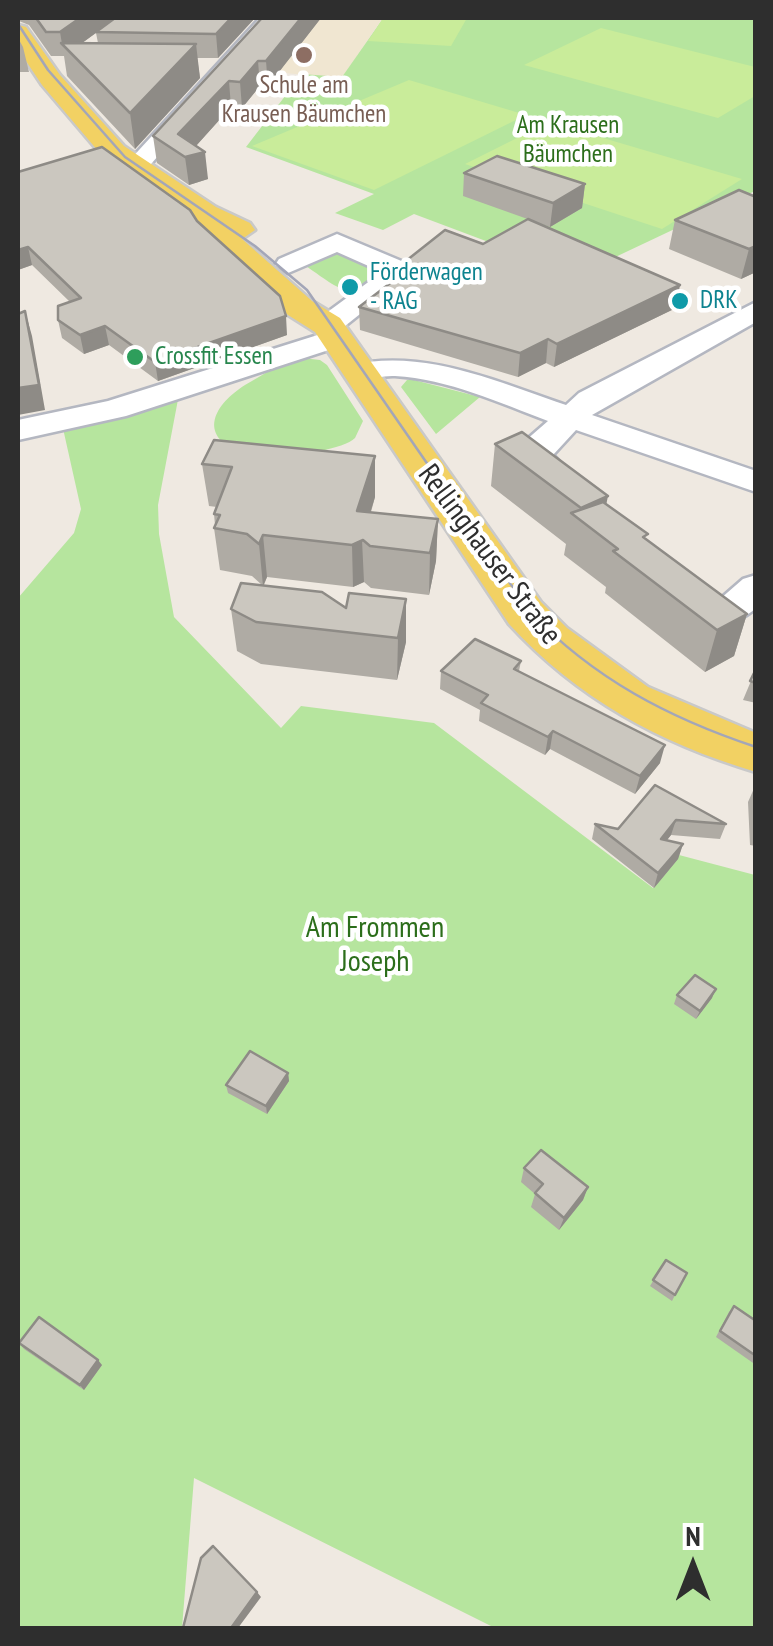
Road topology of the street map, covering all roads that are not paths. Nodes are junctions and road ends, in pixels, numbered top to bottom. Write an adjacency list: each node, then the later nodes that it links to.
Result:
1 (270, 18): 6 (street)
2 (18, 32): 4 (main road, Rellinghauser Straße)
3 (73, 64): 4 (street)
4 (40, 66): 7 (main road, Rellinghauser Straße)
5 (196, 68): 6 (street)
6 (226, 68): 7 (street)
7 (136, 168): 8 (main road, Rellinghauser Straße)
8 (205, 214): 9 (main road, Rellinghauser Straße); 11 (main road, Rellinghauser Straße)
9 (288, 265): 11 (main road, Rellinghauser Straße); 11 (street)
10 (756, 310): 12 (street)
11 (341, 345): 12 (street); 13 (street); 18 (main road, Rellinghauser Straße)
12 (571, 415): 14 (street); 15 (street)
13 (18, 430)
14 (756, 482)
15 (596, 514)
16 (665, 576): 17 (street)
17 (756, 587)
18 (756, 752)

